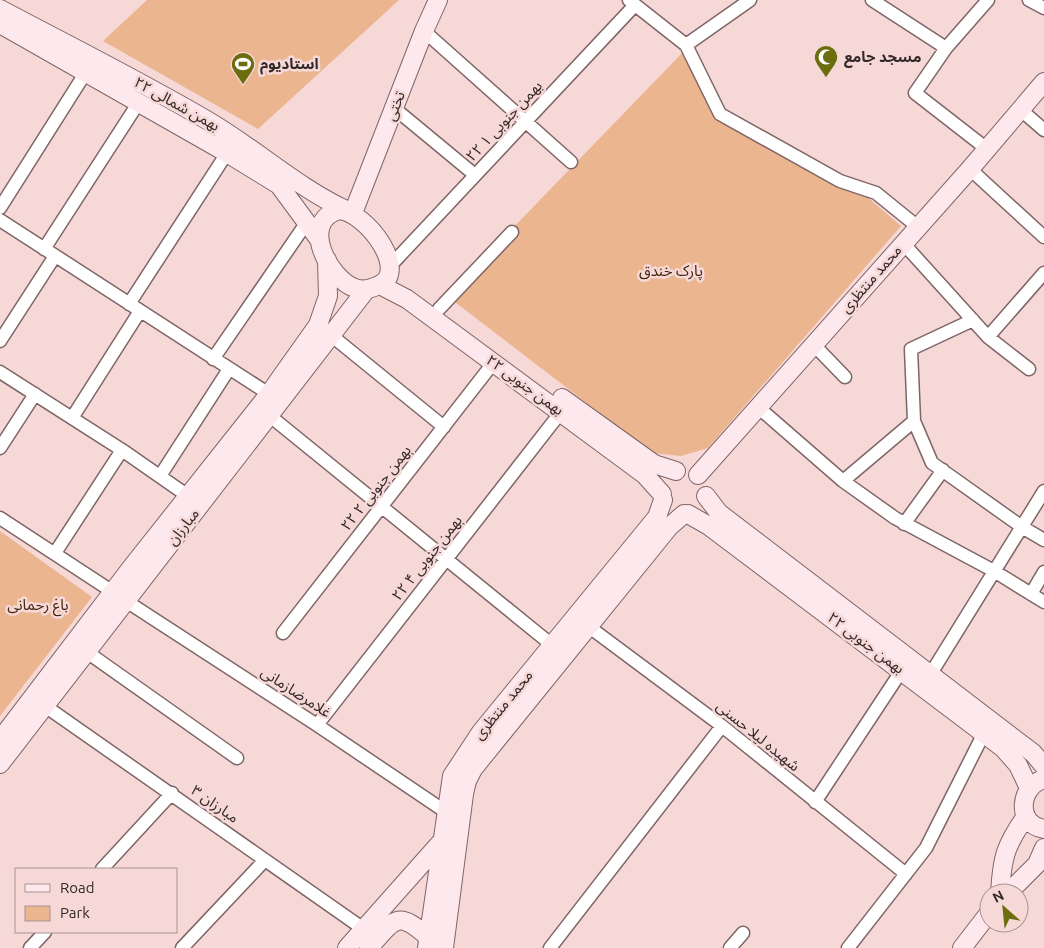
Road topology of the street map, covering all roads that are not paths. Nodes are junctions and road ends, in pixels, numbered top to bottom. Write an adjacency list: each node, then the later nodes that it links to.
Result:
1 (438, 0): 10 (street, تختی)
2 (750, 0): 11 (street)
3 (872, 0): 12 (street)
4 (988, 0): 12 (street)
5 (1029, 0): 7 (street)
6 (632, 3): 11 (street); 18 (street, ۲۲ بهمن جنوبی ۱)
7 (1044, 8)
8 (0, 9): 26 (street, ۲۲ بهمن شمالی)
9 (0, 24): 13 (street, ۲۲ بهمن شمالی)
10 (424, 31): 16 (street, تختی); 18 (street)
11 (686, 45): 29 (street)
12 (946, 48): 20 (street)
13 (86, 72): 15 (street, ۲۲ بهمن شمالی); 25 (street)
14 (1044, 82): 17 (street, محمد منتظری)
15 (139, 102): 21 (street, ۲۲ بهمن شمالی); 34 (street)
16 (394, 108): 24 (street); 26 (street, تختی)
17 (1021, 110): 19 (street); 20 (street, محمد منتظری)
18 (527, 120): 22 (street); 24 (street, ۲۲ بهمن جنوبی ۱)
19 (1044, 130)
20 (987, 149): 23 (street, محمد منتظری)
21 (227, 153): 28 (street, ۲۲ بهمن شمالی); 38 (street)
22 (571, 162)
23 (970, 169): 29 (street, محمد منتظری); 31 (street)
24 (475, 175): 37 (street, ۲۲ بهمن جنوبی ۱)
25 (0, 208)
26 (350, 212): 32 (street); 37 (street)
27 (0, 220): 34 (street)
28 (307, 222): 32 (street, ۲۲ بهمن شمالی); 46 (street)
29 (918, 227): 33 (street, محمد منتظری)
30 (512, 232): 39 (street)
31 (1044, 237)
32 (318, 238): 35 (street)
33 (903, 243): 41 (street); 45 (street, محمد منتظری)
34 (50, 252): 38 (street); 44 (street)
35 (327, 260): 37 (street); 53 (street, مبارزان)
36 (1044, 273): 43 (street)
37 (381, 279): 39 (street, ۲۲ بهمن جنوبی); 42 (street, مبارزان); 47 (street, ۲۲ بهمن جنوبی)
38 (129, 304): 40 (street)
39 (439, 309): 63 (street, ۲۲ بهمن جنوبی)
40 (140, 311): 46 (street); 57 (street)
41 (973, 320): 43 (street); 58 (street)
42 (332, 336): 56 (street, مبارزان); 59 (street)
43 (988, 337): 49 (street)
44 (0, 341)
45 (814, 345): 51 (street); 54 (street, محمد منتظری)
46 (214, 358): 48 (street)
47 (494, 362): 55 (street, ۲۲ بهمن جنوبی); 59 (street, ۲۲ بهمن جنوبی ۲)
48 (229, 368): 53 (street); 65 (street)
49 (1029, 369)
50 (0, 372): 52 (street)
51 (845, 377)
52 (35, 394): 57 (street); 60 (street)
53 (269, 394): 68 (street, مبارزان)
54 (759, 408): 64 (street, محمد منتظری); 66 (street)
55 (561, 412): 70 (street, ۲۲ بهمن جنوبی); 78 (street, ۲۲ بهمن جنوبی ۴)
56 (270, 416): 71 (street); 82 (street, مبارزان)
57 (72, 418): 61 (street)
58 (914, 421): 62 (street); 66 (street)
59 (444, 427): 71 (street, ۲۲ بهمن جنوبی ۲)
60 (0, 448)
61 (122, 450): 65 (street); 77 (street)
62 (943, 470): 74 (street); 75 (street)
63 (676, 472): 64 (street); 70 (street)
64 (698, 475): 69 (street)
65 (160, 476): 68 (street)
66 (843, 481): 74 (street)
67 (1044, 491): 75 (street)
68 (188, 496): 82 (street, مبارزان)
69 (706, 496): 72 (street); 84 (street, ۲۲ بهمن جنوبی)
70 (663, 497): 72 (street); 87 (street, محمد منتظری)
71 (382, 506): 78 (street); 86 (street, ۲۲ بهمن جنوبی ۲)
72 (686, 514): 84 (street, ۲۲ بهمن جنوبی); 85 (street, محمد منتظری)
73 (0, 518): 77 (street, غلامرضازمانی)
74 (904, 524): 79 (street)
75 (1022, 527): 76 (street); 79 (street)
76 (1044, 540)
77 (54, 553): 82 (street, غلامرضازمانی)
78 (447, 559): 87 (street); 92 (street, ۲۲ بهمن جنوبی ۴)
79 (994, 571): 81 (street); 90 (street)
80 (1044, 572): 81 (street)
81 (1031, 594): 83 (street)
82 (119, 597): 88 (street, مبارزان); 92 (street, غلامرضازمانی); 95 (street, مبارزان)
83 (1044, 602)
84 (831, 608): 89 (street, ۲۲ بهمن جنوبی); 90 (street, ۲۲ بهمن جنوبی)
85 (588, 626): 93 (street, شهیده لیلا حسنی); 122 (street, محمد منتظری)
86 (282, 633)
87 (552, 645): 103 (street, محمد منتظری)
88 (87, 652): 91 (street, مبارزان); 96 (street)
89 (902, 670): 94 (street, ۲۲ بهمن جنوبی); 102 (street)
90 (930, 674): 98 (street, ۲۲ بهمن جنوبی)
91 (45, 706): 97 (street, مبارزان); 101 (street, مبارزان ۳)
92 (317, 725): 103 (street, غلامرضازمانی)
93 (722, 726): 102 (street, شهیده لیلا حسنی); 123 (street)
94 (984, 733): 100 (street, ۲۲ بهمن جنوبی); 110 (street)
95 (0, 740)
96 (237, 758)
97 (0, 764)
98 (1044, 766)
99 (1044, 779): 100 (street)
100 (1028, 788): 104 (street)
101 (172, 793): 108 (street, مبارزان ۳); 109 (street)
102 (815, 802): 110 (street, شهیده لیلا حسنی)
103 (446, 812): 106 (street, محمد منتظری)
104 (1026, 816): 105 (street); 111 (street)
105 (1044, 830)
106 (442, 841): 114 (street); 117 (street, محمد منتظری)
107 (1044, 848): 112 (street)
108 (265, 860): 114 (street, مبارزان ۳); 119 (street)
109 (103, 868)
110 (906, 874): 125 (street)
111 (1001, 883)
112 (1018, 883)
113 (979, 927): 126 (street)
114 (365, 930): 120 (street)
115 (44, 933): 118 (street)
116 (743, 933): 124 (street)
117 (428, 943): 121 (street)
118 (30, 948)
119 (182, 948)
120 (347, 948)
121 (369, 948)
122 (444, 948)
123 (550, 948)
124 (730, 948)
125 (848, 948)
126 (962, 948)

